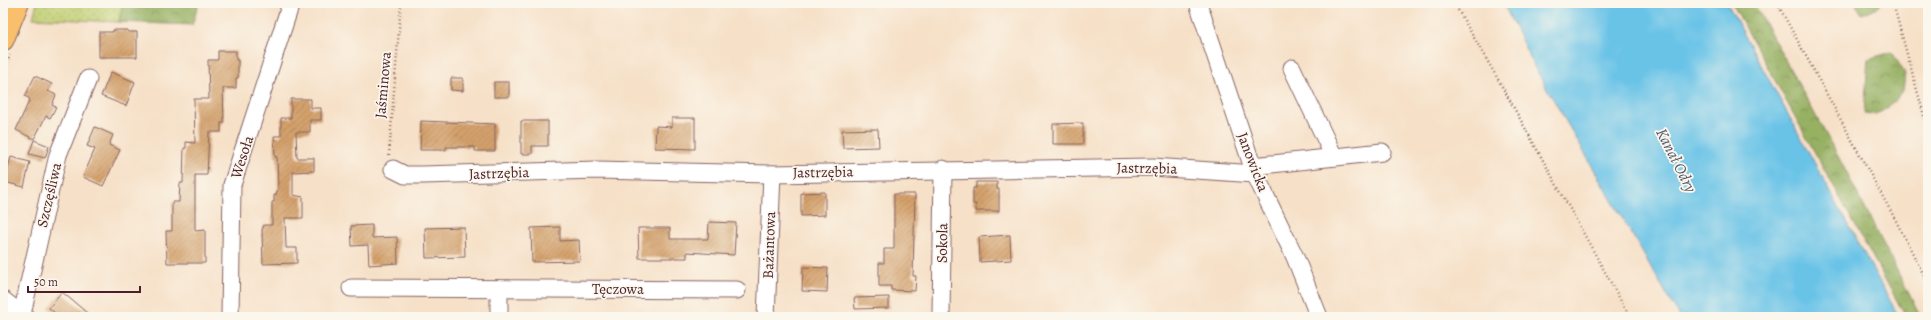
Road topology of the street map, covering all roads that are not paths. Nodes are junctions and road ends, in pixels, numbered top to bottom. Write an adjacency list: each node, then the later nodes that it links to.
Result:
1 (18, 3): 4 (main road)
2 (291, 3): 18 (street, Wesoła)
3 (1198, 3): 11 (street, Janowicka)
4 (3, 40)
5 (1292, 68): 8 (street)
6 (88, 79): 17 (street, Szczęśliwa)
7 (1382, 152): 8 (street, Jastrzębia)
8 (1334, 158): 11 (street, Jastrzębia)
9 (393, 169): 12 (street, Jastrzębia)
10 (943, 169): 11 (street, Jastrzębia); 12 (street, Jastrzębia); 21 (street, Sokola)
11 (1254, 170): 22 (street, Janowicka)
12 (772, 174): 20 (street, Bażantowa)
13 (351, 288): 14 (street, Tęczowa)
14 (499, 289): 15 (street, Tęczowa); 19 (street)
15 (737, 290)
16 (3, 300): 17 (street)
17 (24, 316)
18 (230, 317)
19 (499, 317)
20 (766, 317)
21 (941, 317)
22 (1319, 317)

